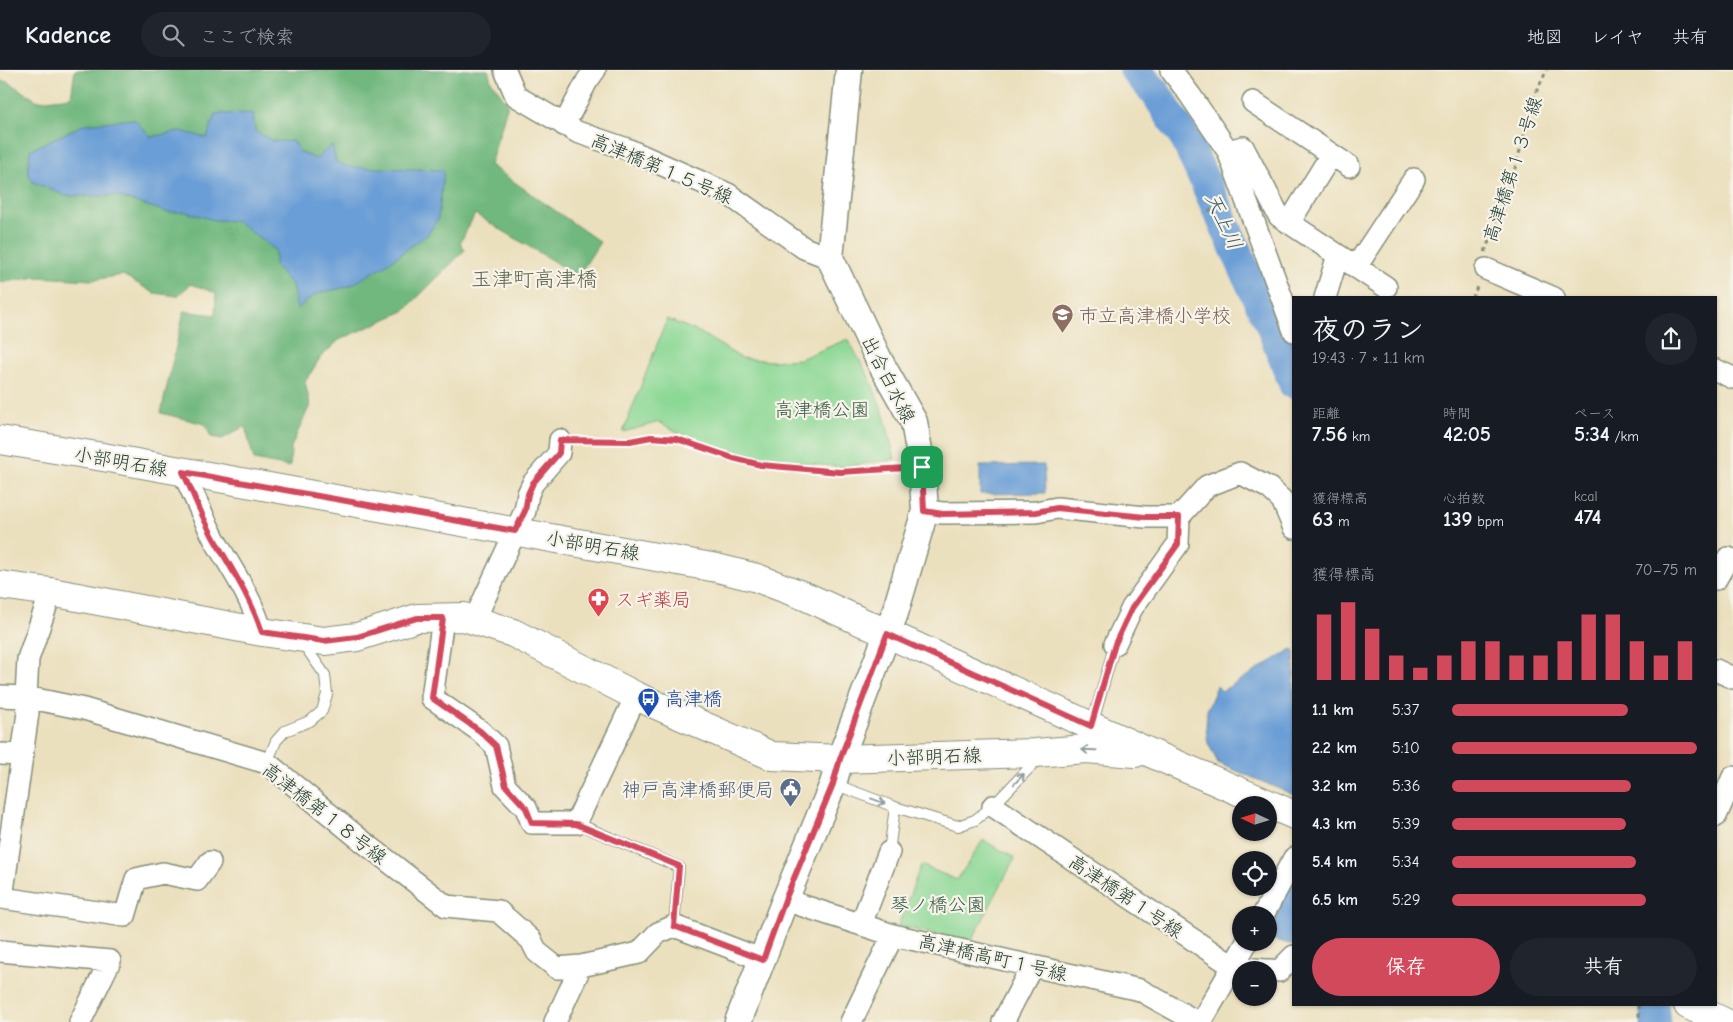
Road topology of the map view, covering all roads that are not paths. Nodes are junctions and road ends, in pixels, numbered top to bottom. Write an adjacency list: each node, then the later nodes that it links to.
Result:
1 (505, 70): 6 (street, 高津橋第１５号線)
2 (595, 70): 6 (street)
3 (849, 70): 11 (street)
4 (1170, 70): 7 (street)
5 (1253, 102): 9 (street)
6 (564, 125): 11 (street, 高津橋第１５号線)
7 (1228, 151): 9 (street); 17 (street)
8 (1414, 179): 12 (street)
9 (1289, 223): 10 (street)
10 (1338, 255): 12 (street); 15 (street)
11 (830, 258): 23 (street, 出合白水線)
12 (1356, 267): 14 (street)
13 (1486, 268): 16 (street)
14 (1386, 287)
15 (1326, 296)
16 (1549, 296)
17 (1292, 326)
18 (1717, 370): 19 (street)
19 (1733, 378)
20 (0, 440): 22 (main road, 小部明石線)
21 (560, 440): 26 (street)
22 (183, 472): 26 (main road, 小部明石線); 33 (street)
23 (924, 511): 24 (street); 34 (street, 出合白水線)
24 (1179, 517): 25 (street); 36 (street)
25 (1292, 523)
26 (515, 531): 32 (street); 34 (main road, 小部明石線)
27 (1733, 560): 28 (street)
28 (1717, 578)
29 (0, 585): 30 (main road, 小部明石線)
30 (51, 592): 33 (main road, 小部明石線); 41 (street)
31 (443, 618): 32 (main road, 小部明石線); 35 (main road, 小部明石線); 54 (street)
32 (474, 621): 40 (main road, 小部明石線)
33 (262, 632): 35 (main road, 小部明石線)
34 (887, 634): 42 (main road, 小部明石線); 48 (street, 出合白水線)
35 (298, 637): 47 (lane)
36 (1115, 644): 42 (lane)
37 (1717, 670): 38 (street)
38 (1733, 678)
39 (0, 696): 41 (street, 高津橋第１８号線)
40 (636, 696): 48 (main road, 小部明石線); 54 (street)
41 (26, 697): 45 (street); 47 (street, 高津橋第１８号線)
42 (1091, 726): 46 (main road, 小部明石線)
43 (1035, 753): 46 (main road, 小部明石線, one-way to 43); 48 (main road, 小部明石線); 50 (lane, one-way to 43)
44 (0, 754): 45 (street)
45 (23, 755): 56 (street)
46 (1155, 755): 53 (main road, 小部明石線)
47 (267, 763): 66 (street, 高津橋第１８号線)
48 (836, 772): 51 (lane, one-way to 51); 58 (street, 出合白水線)
49 (1728, 778): 52 (street)
50 (993, 806): 51 (lane); 68 (street, 高津橋第１号線)
51 (895, 807): 55 (lane)
52 (1717, 813)
53 (1292, 814)
54 (576, 824): 61 (lane)
55 (889, 852): 60 (street)
56 (210, 862)
57 (1292, 862): 59 (street)
58 (785, 900): 60 (street, 高津橋高町１号線); 65 (street, 出合白水線)
59 (1267, 906)
60 (861, 924): 62 (street, 高津橋高町１号線)
61 (674, 926): 65 (street); 66 (street, 高津橋第１８号線)
62 (893, 935): 67 (street, 高津橋高町１号線); 75 (street)
63 (0, 951): 72 (street)
64 (1292, 958): 70 (street)
65 (763, 960): 74 (street, 出合白水線)
66 (581, 966): 73 (street)
67 (1032, 966): 76 (street); 77 (street, 高津橋高町１号線)
68 (1232, 966)
69 (1232, 970): 78 (street)
70 (1277, 971)
71 (1690, 1006): 79 (main road)
72 (80, 1022)
73 (555, 1022)
74 (738, 1022)
75 (851, 1022)
76 (1003, 1022)
77 (1197, 1022)
78 (1201, 1022)
79 (1724, 1022)

